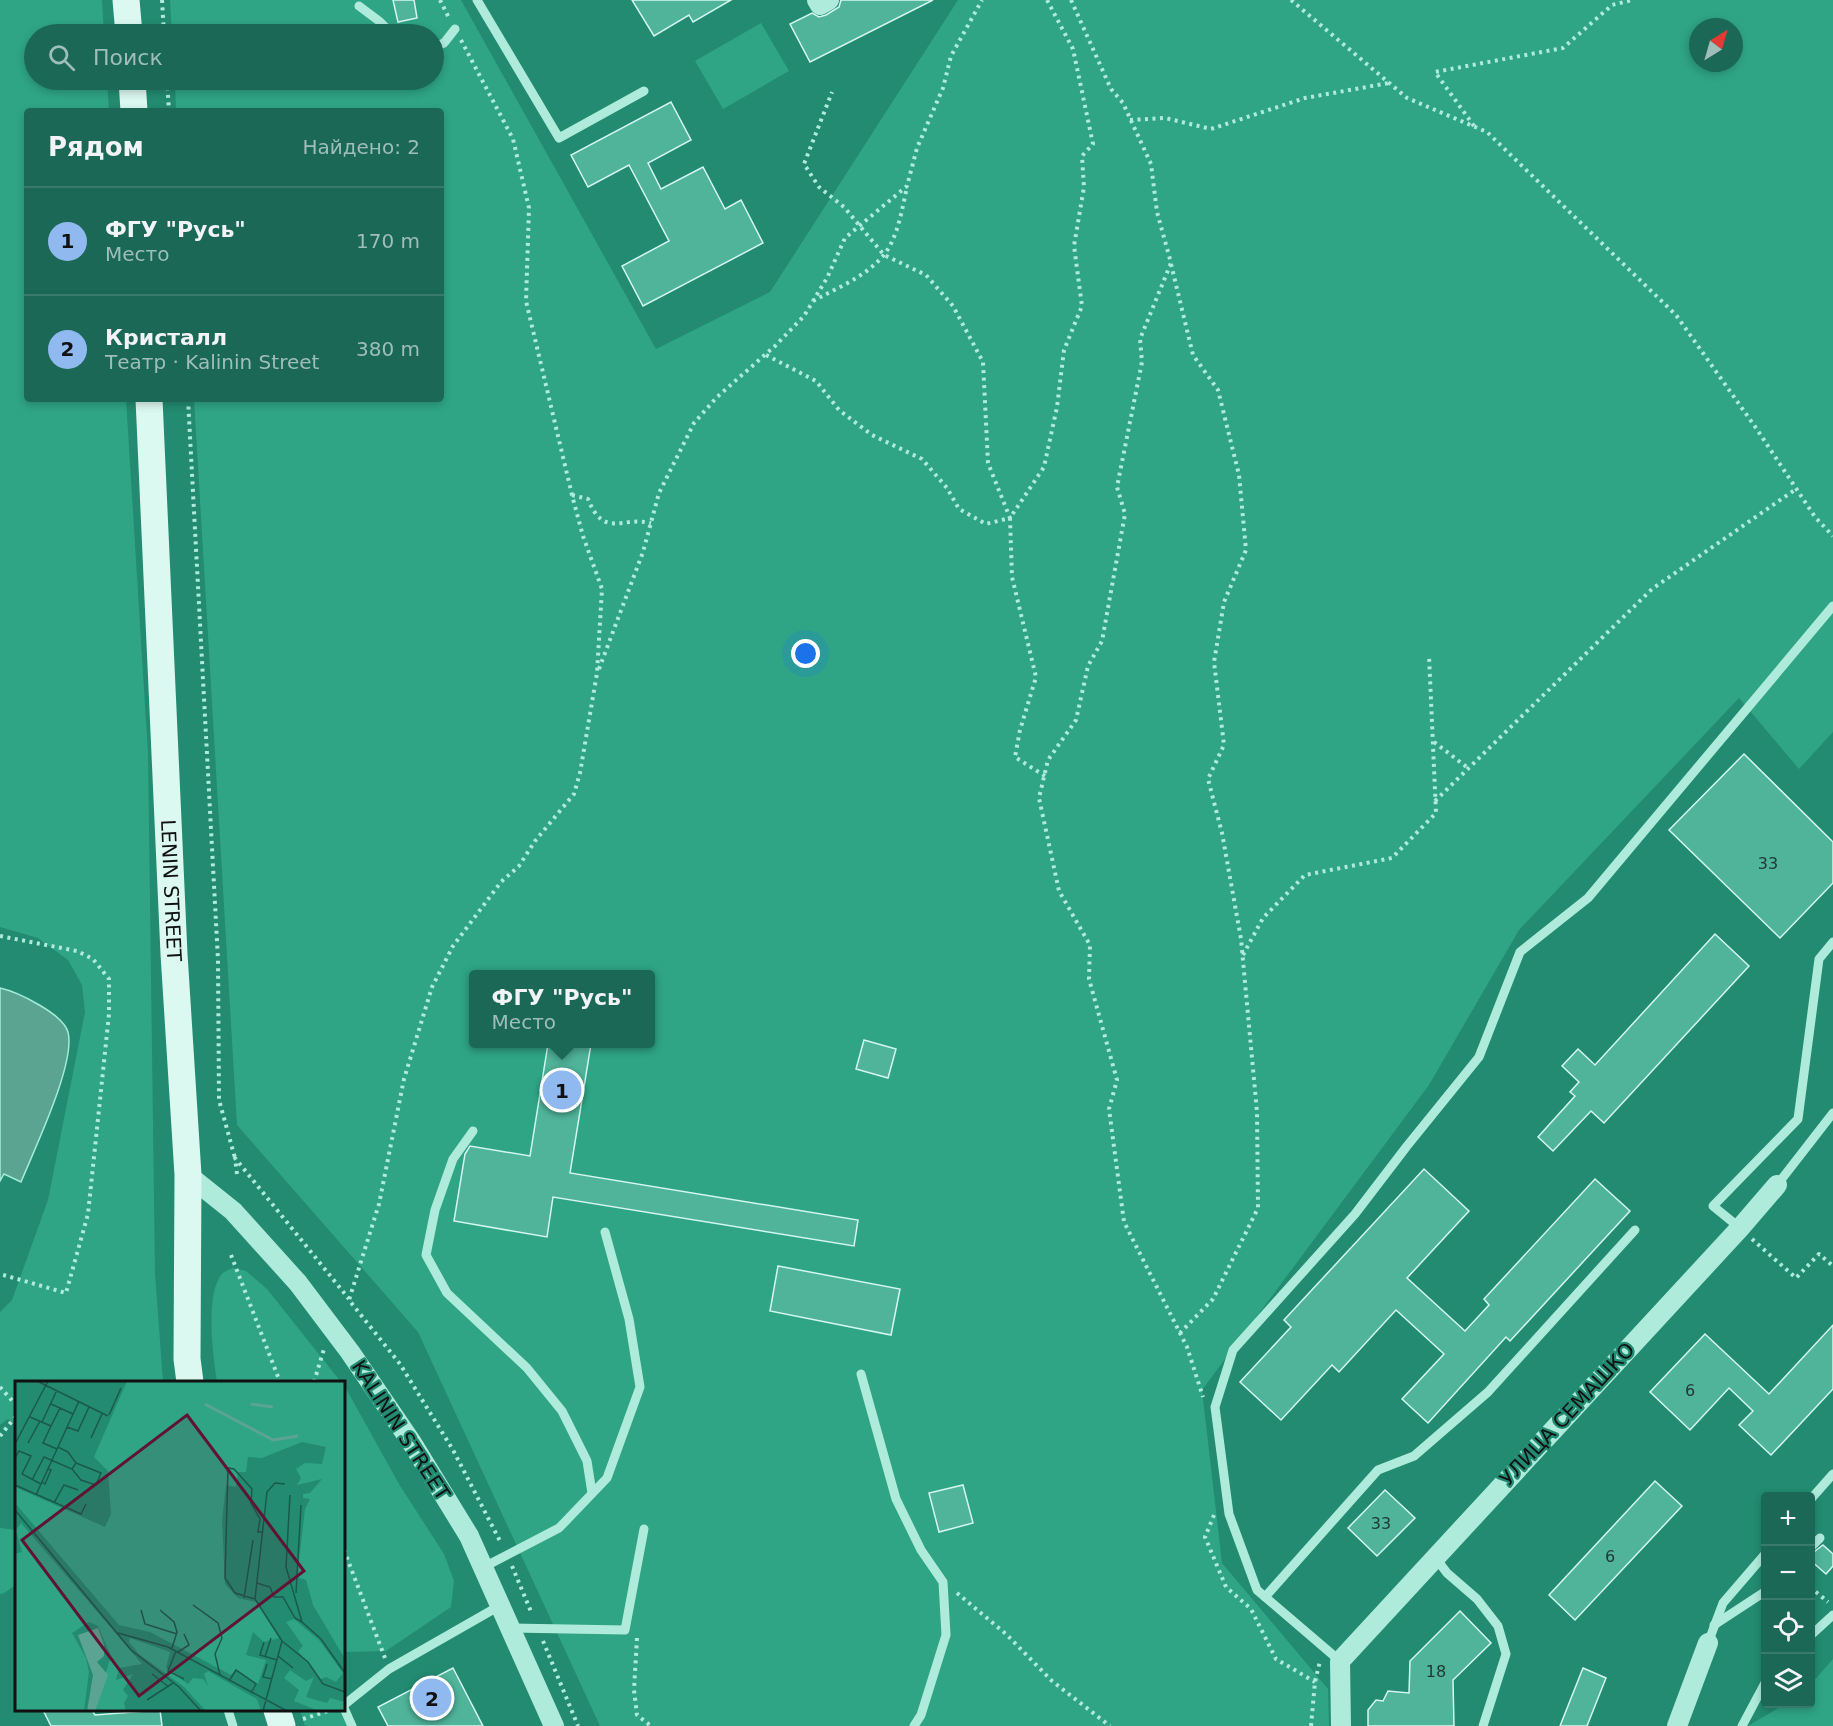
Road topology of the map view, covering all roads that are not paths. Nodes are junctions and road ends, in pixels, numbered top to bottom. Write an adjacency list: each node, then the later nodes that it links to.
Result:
1 (126, 0): 6 (main road)
2 (477, 0): 11 (lane)
3 (817, 0): 4 (street)
4 (829, 0)
5 (359, 6): 7 (lane)
6 (128, 24)
7 (382, 24)
8 (455, 29): 9 (lane)
9 (444, 43)
10 (133, 90): 12 (main road)
11 (644, 91)
12 (134, 108)
13 (149, 402): 18 (main road, LENIN STREET)
14 (1833, 606): 35 (lane)
15 (1833, 942): 20 (lane)
16 (1833, 1113): 19 (lane, УЛИЦА СЕМАШКО)
17 (473, 1131): 26 (lane)
18 (188, 1175): 24 (main road, LENIN STREET); 33 (street, KALININ STREET)
19 (1776, 1185): 20 (street, УЛИЦА СЕМАШКО)
20 (1740, 1228): 31 (street, УЛИЦА СЕМАШКО)
21 (1635, 1230): 35 (lane)
22 (605, 1232): 26 (lane)
23 (861, 1374): 51 (lane)
24 (190, 1381)
25 (1833, 1473): 27 (lane)
26 (592, 1493): 33 (lane)
27 (1815, 1494)
28 (644, 1528): 38 (lane)
29 (1820, 1538): 30 (lane)
30 (1812, 1546)
31 (1435, 1557): 41 (street, УЛИЦА СЕМАШКО); 53 (lane)
32 (1761, 1559): 40 (lane)
33 (484, 1567): 36 (street, KALININ STREET)
34 (1761, 1595): 40 (lane)
35 (1265, 1597): 41 (lane)
36 (501, 1605): 38 (street, KALININ STREET); 43 (lane)
37 (1833, 1615): 39 (lane)
38 (511, 1628): 50 (street, KALININ STREET)
39 (1815, 1631)
40 (1711, 1634): 54 (street)
41 (1332, 1655): 52 (street)
42 (1761, 1690): 55 (lane)
43 (345, 1705)
44 (345, 1708): 49 (lane)
45 (228, 1711): 47 (lane)
46 (277, 1711): 48 (main road)
47 (233, 1726)
48 (282, 1726)
49 (352, 1726)
50 (554, 1726)
51 (914, 1726)
52 (1341, 1726)
53 (1483, 1726)
54 (1677, 1726)
55 (1742, 1726)

